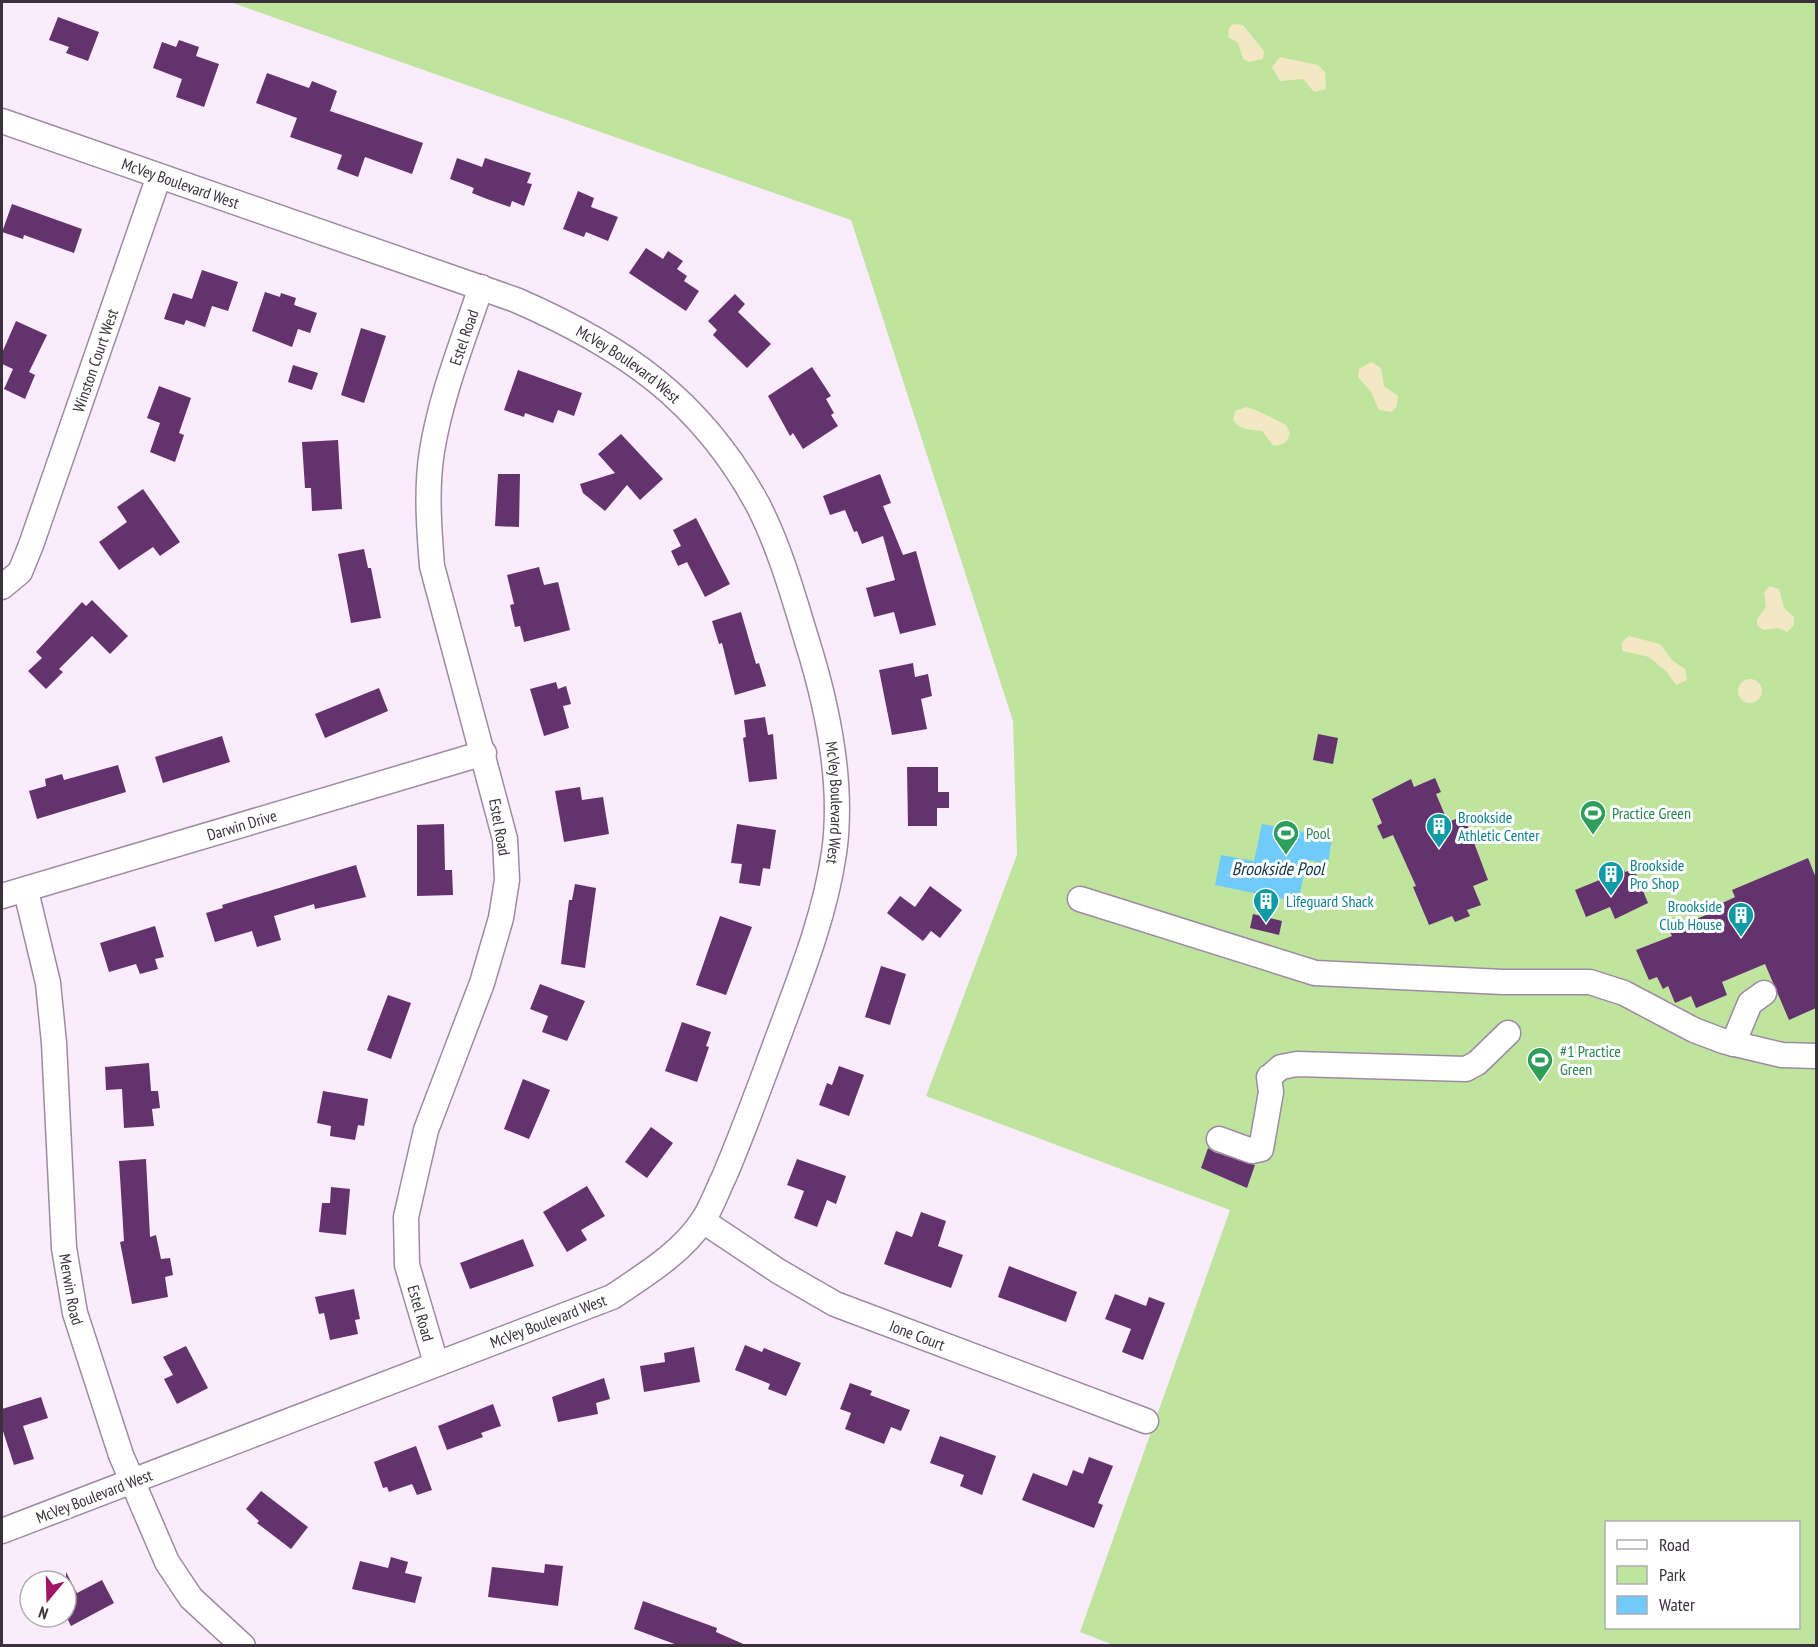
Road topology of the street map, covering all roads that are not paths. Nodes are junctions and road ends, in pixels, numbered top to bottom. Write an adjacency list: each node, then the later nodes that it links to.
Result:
1 (2, 121): 2 (street, McVey Boulevard West)
2 (159, 176): 3 (street, McVey Boulevard West); 4 (street, Winston Court West)
3 (481, 287): 5 (street, Estel Road); 14 (street, McVey Boulevard West)
4 (2, 587)
5 (484, 753): 6 (street, Darwin Drive); 15 (street, Estel Road)
6 (26, 891): 7 (street, Darwin Drive); 17 (street, Merwin Road)
7 (2, 896)
8 (1080, 899): 11 (street)
9 (1764, 993): 11 (street)
10 (1508, 1033): 13 (street)
11 (1733, 1044): 12 (street)
12 (1816, 1056)
13 (1219, 1139)
14 (703, 1221): 15 (street, McVey Boulevard West); 16 (street, Ione Court)
15 (436, 1363): 17 (street, McVey Boulevard West)
16 (1146, 1421)
17 (132, 1481): 18 (street, McVey Boulevard West); 19 (street, Merwin Road)
18 (2, 1531)
19 (243, 1646)

